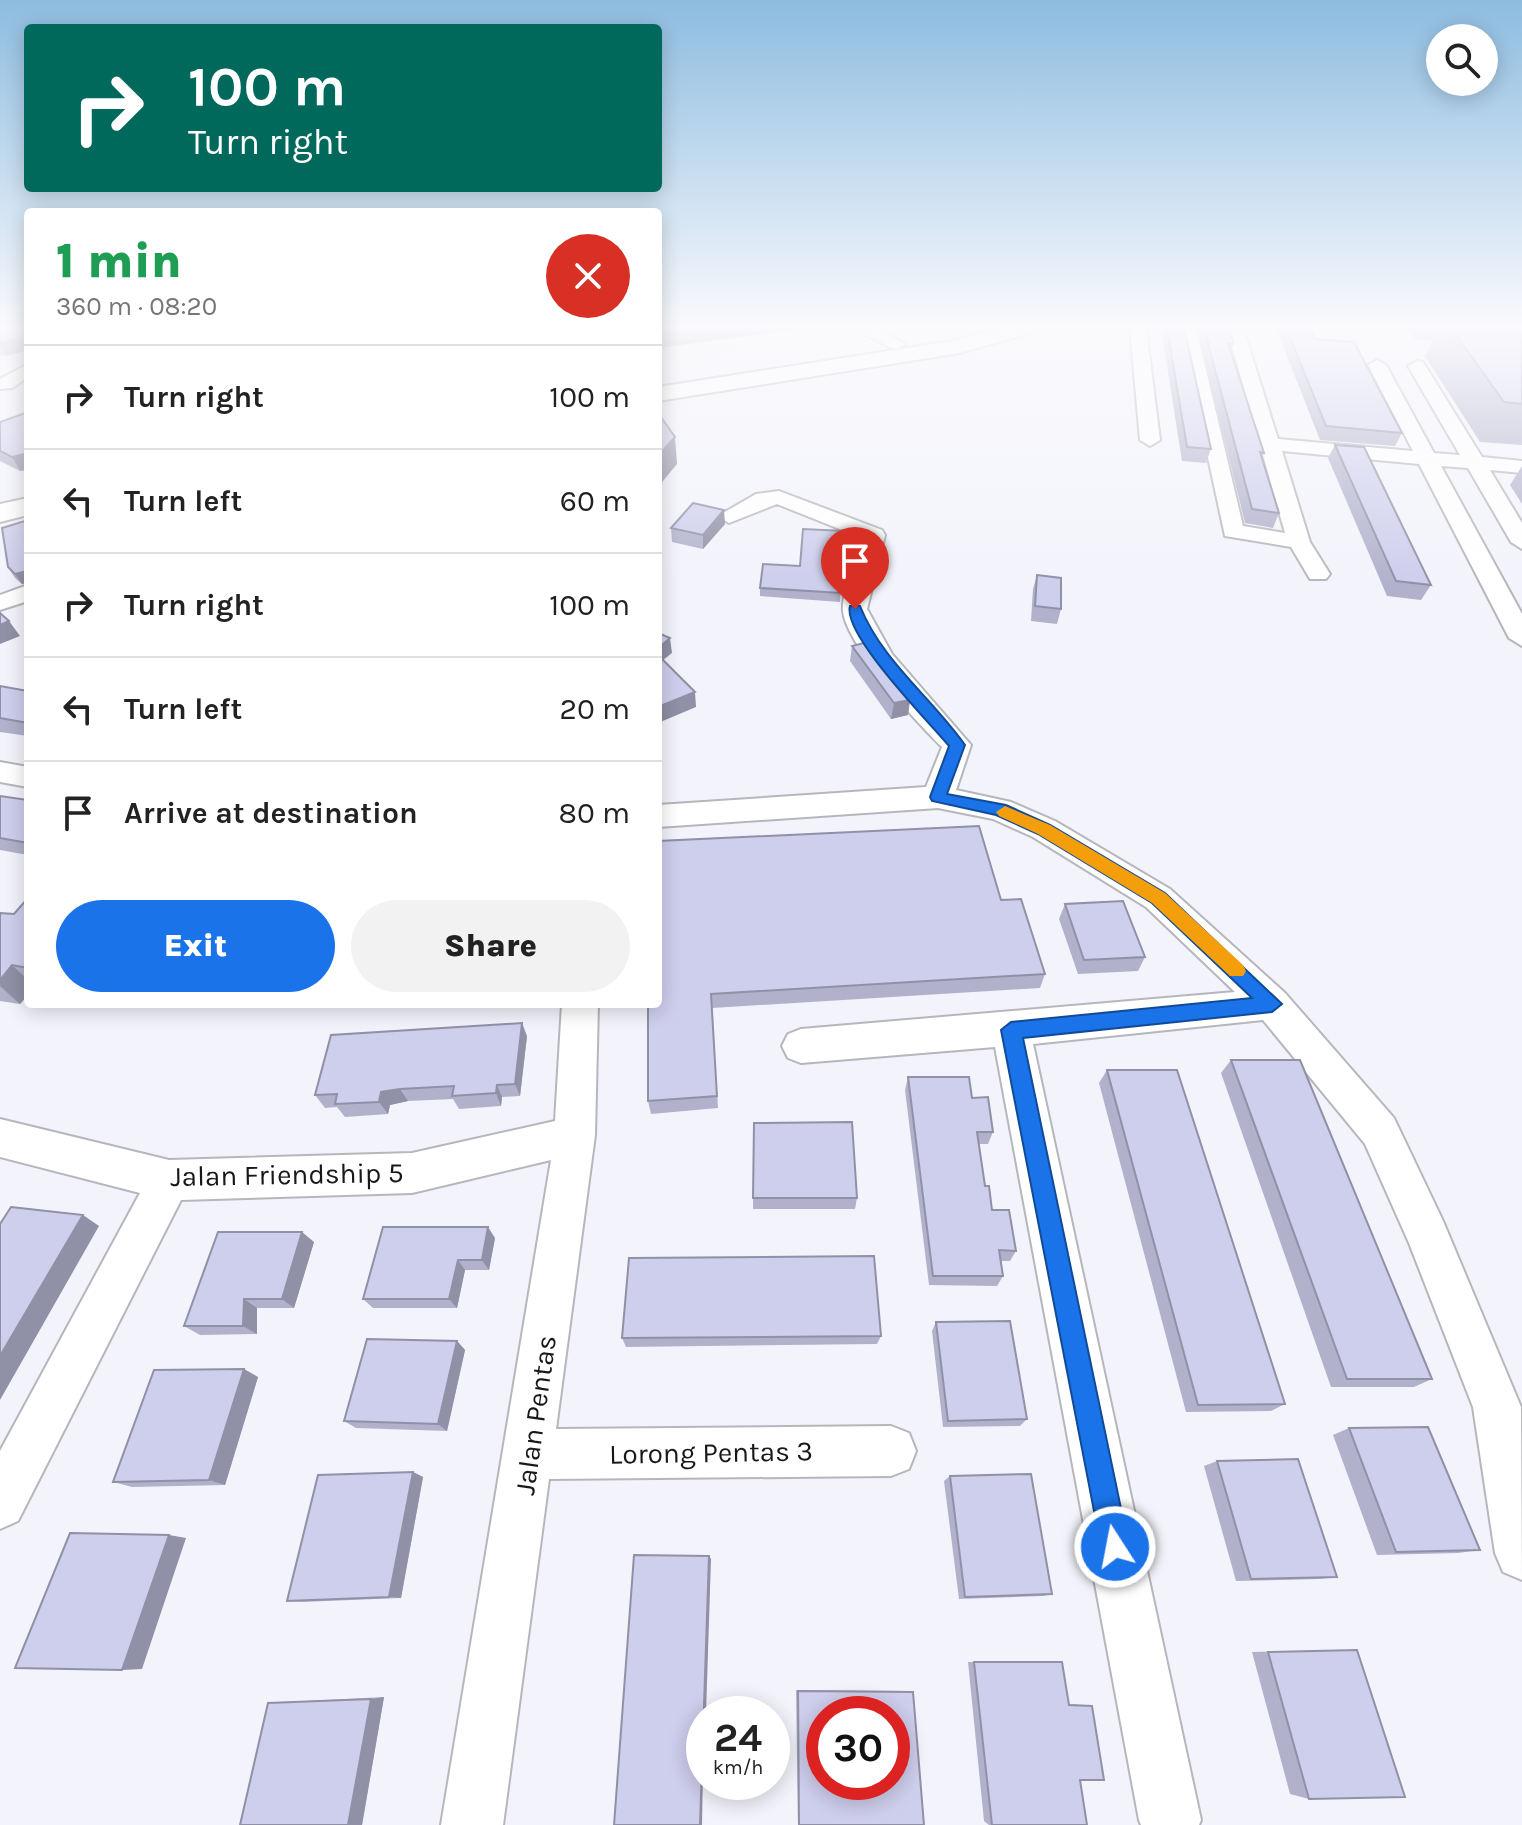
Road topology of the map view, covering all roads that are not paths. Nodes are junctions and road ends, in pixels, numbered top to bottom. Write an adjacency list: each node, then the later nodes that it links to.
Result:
1 (1147, 413): 6 (street)
2 (1197, 413): 16 (street)
3 (1255, 413): 7 (street)
4 (1402, 413): 8 (street)
5 (1447, 413): 9 (street)
6 (1150, 440)
7 (1269, 444): 8 (street); 16 (street)
8 (1427, 460): 9 (street); 21 (street)
9 (1473, 463): 10 (street); 17 (street)
10 (1522, 467)
11 (24, 483): 12 (highway)
12 (0, 489)
13 (24, 507): 14 (highway)
14 (0, 513)
15 (729, 516): 24 (street)
16 (1299, 542): 18 (street)
17 (1522, 542)
18 (1318, 574)
19 (24, 594): 20 (street)
20 (1, 603)
21 (1522, 638)
22 (0, 772): 23 (street)
23 (24, 776)
24 (938, 797): 25 (street); 26 (street)
25 (662, 816)
26 (1272, 1004): 28 (street); 36 (street)
27 (580, 1008): 30 (street, Jalan Pentas)
28 (1011, 1030): 29 (street); 37 (street)
29 (801, 1046)
30 (575, 1135): 32 (street, Jalan Friendship 5); 34 (street, Jalan Pentas)
31 (0, 1138): 32 (street, Jalan Friendship 5)
32 (169, 1180): 35 (street)
33 (891, 1451): 34 (street, Lorong Pentas 3)
34 (530, 1454): 38 (street, Jalan Pentas)
35 (0, 1503)
36 (1522, 1553)
37 (1170, 1820)
38 (472, 1825)

